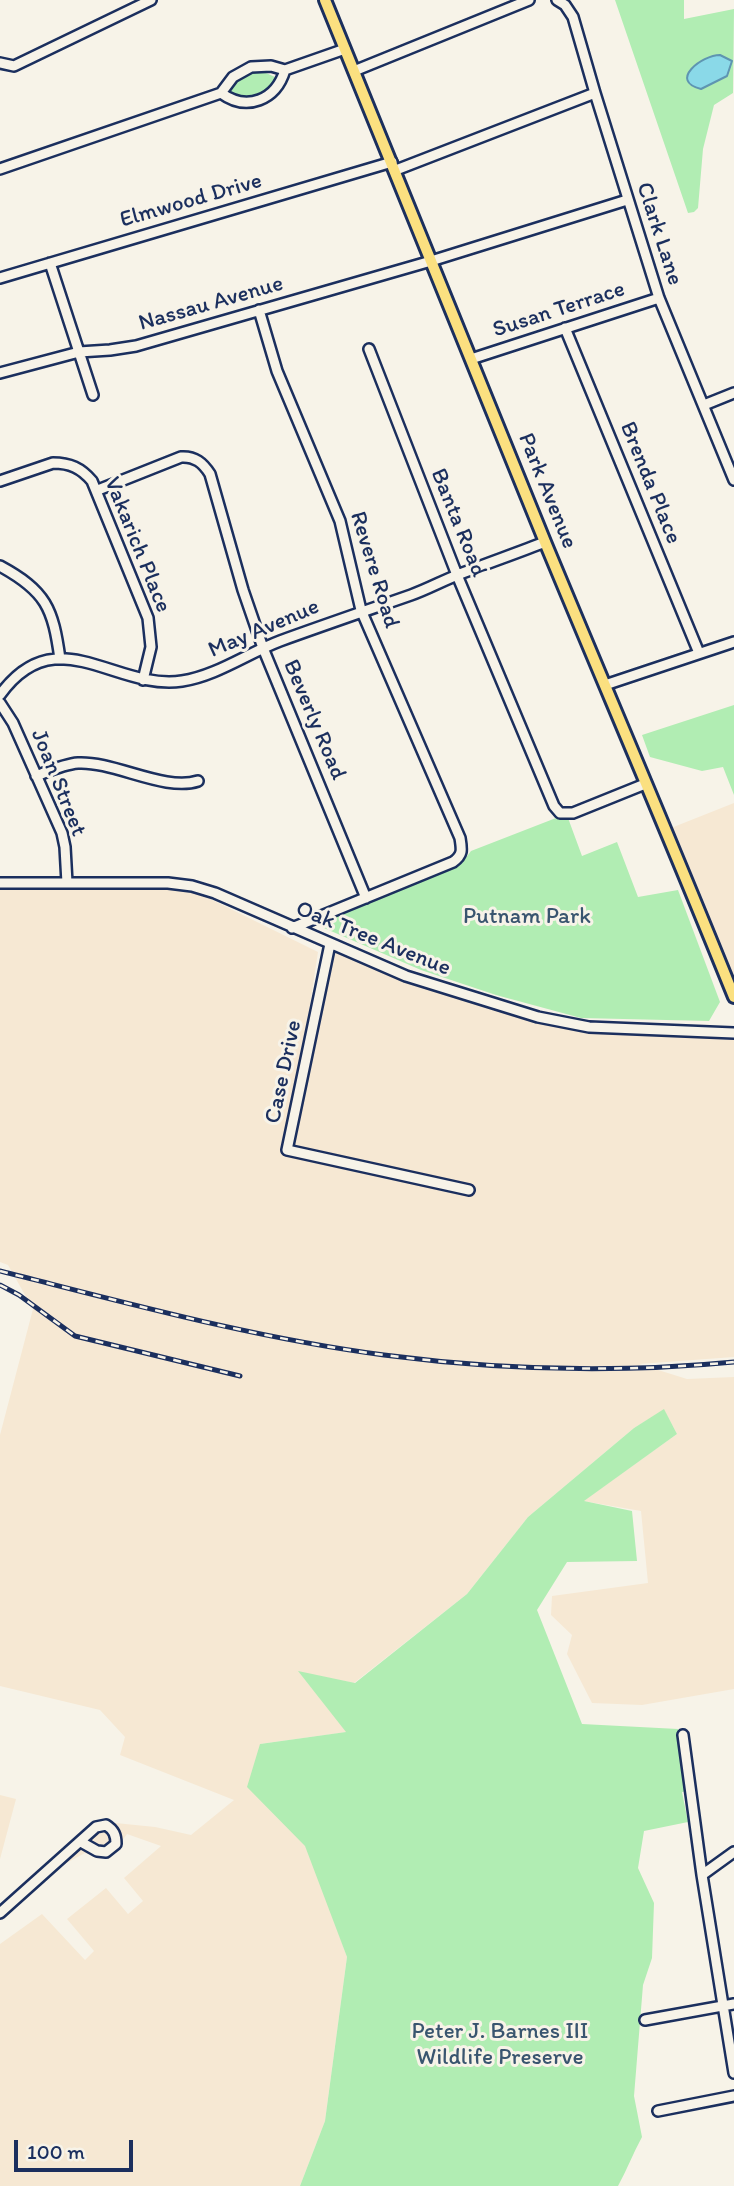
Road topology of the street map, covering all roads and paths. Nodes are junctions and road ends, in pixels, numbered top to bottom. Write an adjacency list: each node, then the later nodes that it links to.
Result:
1 (151, 0): 6 (street)
2 (325, 0): 5 (main road, Park Avenue)
3 (529, 0): 8 (street)
4 (557, 0): 10 (street, Clark Lane)
5 (345, 49): 7 (street); 8 (main road, Park Avenue)
6 (0, 63)
7 (285, 70): 9 (street); 9 (street)
8 (354, 71): 11 (main road, Park Avenue)
9 (221, 93): 12 (street)
10 (594, 93): 11 (street, Elmwood Drive); 13 (street, Clark Lane)
11 (394, 166): 14 (main road, Park Avenue); 15 (street, Elmwood Drive)
12 (0, 169)
13 (627, 200): 14 (street, Nassau Avenue); 17 (street, Clark Lane)
14 (431, 261): 18 (street, Nassau Avenue); 22 (main road, Park Avenue)
15 (50, 263): 16 (street, Elmwood Drive); 21 (street)
16 (0, 278)
17 (659, 298): 19 (street, Susan Terrace); 26 (street, Clark Lane)
18 (259, 310): 21 (street, Nassau Avenue); 33 (street, Revere Road)
19 (565, 328): 22 (street, Susan Terrace); 36 (street, Brenda Place)
20 (369, 349): 32 (street, Banta Road)
21 (79, 352): 23 (street, Nassau Avenue); 25 (street)
22 (471, 359): 30 (main road, Park Avenue)
23 (0, 373)
24 (734, 393): 26 (street)
25 (93, 395)
26 (704, 405): 27 (street, Clark Lane)
27 (734, 480)
28 (0, 481): 29 (street, Vakarich Place)
29 (98, 490): 35 (street, Beverly Road); 38 (street, Vakarich Place)
30 (545, 542): 32 (street, May Avenue); 39 (main road, Park Avenue)
31 (0, 566): 37 (street)
32 (457, 575): 33 (street, May Avenue); 44 (street, Banta Road)
33 (361, 611): 35 (street, May Avenue); 47 (street, Revere Road)
34 (734, 642): 36 (street)
35 (263, 648): 38 (street, May Avenue); 47 (street, Beverly Road)
36 (699, 653): 39 (street)
37 (60, 659): 38 (street, May Avenue); 40 (street, May Avenue)
38 (143, 680)
39 (605, 685): 44 (main road, Park Avenue)
40 (0, 695)
41 (0, 703): 42 (street, Joan Street)
42 (36, 776): 43 (street); 46 (street, Joan Street)
43 (198, 781)
44 (645, 784): 50 (main road, Park Avenue)
45 (0, 883): 46 (street, Oak Tree Avenue)
46 (67, 883): 48 (street, Oak Tree Avenue)
47 (366, 898): 48 (street)
48 (292, 928): 49 (street, Oak Tree Avenue)
49 (330, 944): 51 (street, Oak Tree Avenue); 52 (street, Case Drive)
50 (734, 997)
51 (734, 1033)
52 (469, 1190)
53 (683, 1735): 56 (street)
54 (81, 1842): 57 (street)
55 (734, 1852): 56 (street)
56 (702, 1875): 59 (street)
57 (0, 1913)
58 (734, 2004): 59 (street)
59 (723, 2005): 60 (street); 61 (street)
60 (645, 2020)
61 (734, 2073)
62 (734, 2096): 63 (street)
63 (659, 2111)

